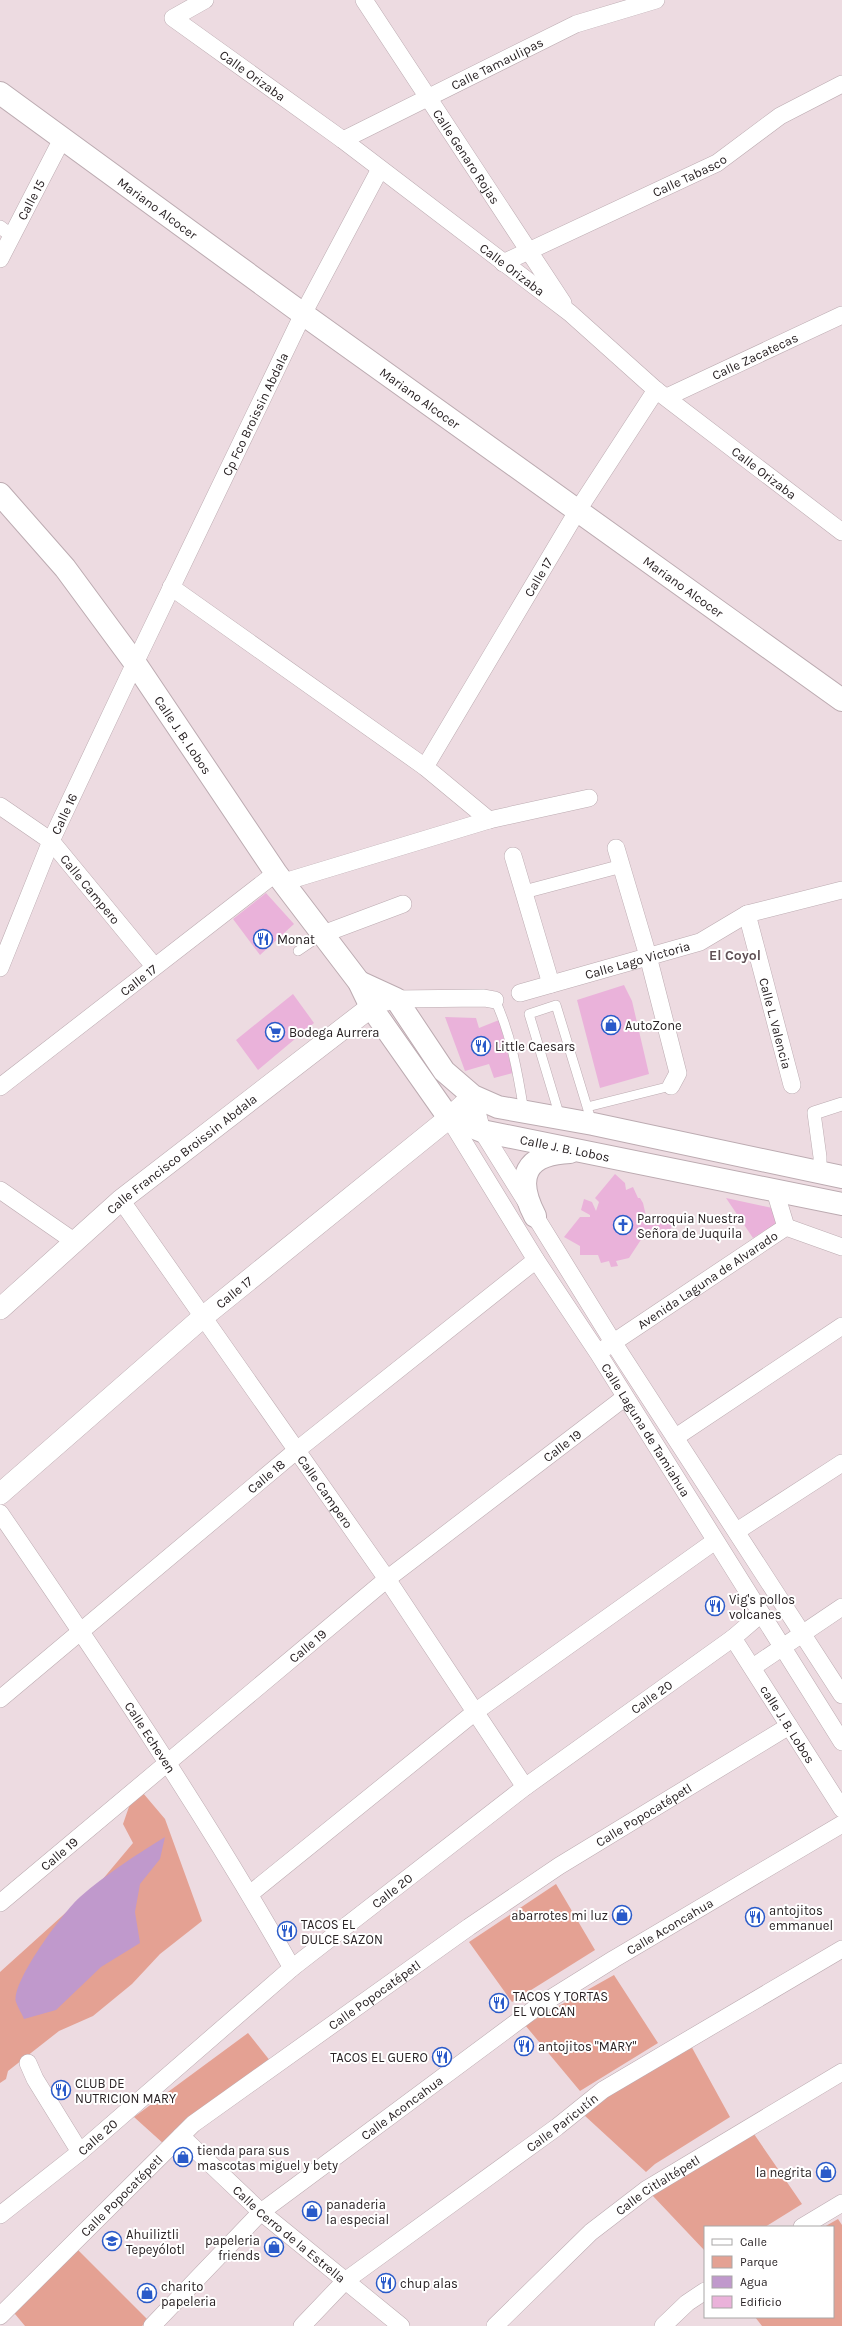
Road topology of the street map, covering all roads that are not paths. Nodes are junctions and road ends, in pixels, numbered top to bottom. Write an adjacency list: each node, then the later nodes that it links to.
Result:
1 (205, 0): 8 (street, Calle Orizaba)
2 (364, 0): 6 (street, Calle Genaro Rojas)
3 (656, 0): 6 (street, Calle Tamaulipas)
4 (842, 84): 11 (street, Calle Tabasco)
5 (0, 92): 7 (main road, Mariano Alcocer)
6 (427, 97): 8 (street, Calle Tamaulipas); 11 (street, Calle Genaro Rojas)
7 (62, 139): 10 (street, Calle 15); 15 (main road, Mariano Alcocer)
8 (343, 140): 9 (street, Calle Orizaba)
9 (380, 168): 13 (street, Calle Orizaba); 15 (street, Cp Fco Broissin Abdala)
10 (6, 231): 12 (street, Calle 15)
11 (528, 250): 13 (street, Calle Tabasco); 14 (street, Calle Genaro Rojas)
12 (0, 259)
13 (503, 263): 14 (street, Calle Orizaba)
14 (570, 313): 17 (street, Calle Orizaba)
15 (303, 314): 19 (main road, Mariano Alcocer); 21 (street, Cp Fco Broissin Abdala)
16 (842, 315): 17 (street, Calle Zacatecas)
17 (662, 394): 19 (street, Calle 17); 20 (street, Calle Orizaba)
18 (0, 494): 22 (main road, Calle J. B. Lobos)
19 (578, 510): 23 (main road, Mariano Alcocer); 24 (street, Calle 17)
20 (842, 531)
21 (171, 588): 22 (street, Cp Fco Broissin Abdala); 24 (street)
22 (135, 663): 28 (street, Calle 16); 32 (main road, Calle J. B. Lobos)
23 (842, 700)
24 (425, 768): 27 (street)
25 (589, 798): 27 (street)
26 (0, 806): 28 (street, Calle Campero)
27 (489, 820): 32 (street)
28 (51, 841): 40 (street, Calle Campero); 41 (street, Calle 16)
29 (616, 848): 31 (street)
30 (514, 856): 34 (street)
31 (622, 866): 34 (street); 39 (street)
32 (280, 878): 37 (main road, Calle J. B. Lobos); 40 (street, Calle 17)
33 (842, 890): 36 (street, Calle Lago Victoria)
34 (524, 892): 43 (street)
35 (403, 904): 37 (street)
36 (747, 914): 39 (street, Calle Lago Victoria); 48 (street, Calle L. Valencia)
37 (324, 934): 38 (lane); 42 (main road, Calle J. B. Lobos)
38 (298, 951)
39 (648, 956): 43 (street, Calle Lago Victoria); 49 (street)
40 (154, 966): 50 (street, Calle 17)
41 (0, 968)
42 (359, 982): 45 (main road, Calle J. B. Lobos); 47 (main road, Calle J. B. Lobos)
43 (552, 984): 44 (street, Calle Lago Victoria)
44 (520, 993)
45 (396, 999): 46 (street); 47 (street); 51 (main road, Calle J. B. Lobos)
46 (495, 1000): 53 (lane)
47 (370, 1007): 55 (main road, Calle J. B. Lobos); 63 (street, Calle Francisco Broissin Abdala)
48 (792, 1085)
49 (671, 1086): 54 (lane)
50 (0, 1087)
51 (473, 1096): 53 (main road, Calle J. B. Lobos); 55 (street, Calle 17); 57 (street, Calle Laguna de Tamiahua)
52 (842, 1104): 59 (street)
53 (524, 1112): 56 (main road, Calle J. B. Lobos)
54 (590, 1115): 56 (main road, Calle J. B. Lobos); 56 (lane); 59 (main road, Calle J. B. Lobos)
55 (448, 1118): 57 (main road, Calle J. B. Lobos); 69 (street, Calle Laguna de Tamiahua); 71 (street, Calle 17)
56 (560, 1119)
57 (482, 1130): 58 (main road, Calle J. B. Lobos); 65 (street, Calle Laguna de Tamiahua)
58 (587, 1152): 62 (main road, Calle J. B. Lobos); 65 (main road)
59 (820, 1173): 60 (main road, Calle J. B. Lobos)
60 (842, 1177)
61 (0, 1190): 67 (street)
62 (775, 1191): 64 (main road, Calle J. B. Lobos); 66 (street, Avenida Laguna de Alvarado)
63 (121, 1200): 67 (street, Calle Francisco Broissin Abdala); 71 (street, Calle Campero)
64 (842, 1204)
65 (534, 1216): 73 (street, Calle Laguna de Tamiahua)
66 (786, 1227): 68 (street); 73 (street, Avenida Laguna de Alvarado)
67 (75, 1242): 70 (street, Calle Francisco Broissin Abdala)
68 (842, 1247)
69 (536, 1260): 74 (street, Calle Laguna de Tamiahua); 77 (street, Calle 18)
70 (0, 1309)
71 (203, 1317): 77 (street, Calle Campero); 79 (street, Calle 17)
72 (842, 1326): 76 (street)
73 (613, 1342): 74 (street, Avenida Laguna de Alvarado); 76 (street, Calle Laguna de Tamiahua)
74 (598, 1353): 75 (street, Calle Laguna de Tamiahua)
75 (624, 1398): 82 (street, Calle Laguna de Tamiahua); 83 (street, Calle 19)
76 (676, 1437): 81 (street, Calle Laguna de Tamiahua)
77 (297, 1450): 83 (street, Calle Campero); 86 (street, Calle 18)
78 (842, 1463): 81 (street)
79 (0, 1494)
80 (0, 1513): 86 (street, Calle Echeven)
81 (737, 1531): 87 (street, Calle Laguna de Tamiahua)
82 (715, 1541): 85 (street, Calle Laguna de Tamiahua); 93 (street)
83 (387, 1579): 93 (street, Calle Campero); 96 (street, Calle 19)
84 (842, 1607): 87 (street)
85 (761, 1614): 88 (street, Calle 20); 89 (street, Calle Laguna de Tamiahua)
86 (82, 1632): 92 (street, Calle 18); 96 (street, Calle Echeven)
87 (803, 1633): 89 (street); 91 (street, Calle Laguna de Tamiahua)
88 (733, 1638): 90 (street, calle J. B. Lobos); 97 (street, Calle 20)
89 (781, 1647): 90 (street); 95 (street, Calle Laguna de Tamiahua)
90 (753, 1667): 94 (street, calle J. B. Lobos)
91 (842, 1695)
92 (0, 1698)
93 (475, 1712): 97 (street, Calle Campero); 100 (street)
94 (789, 1726): 98 (street, calle J. B. Lobos); 106 (street, Calle Popocatépetl)
95 (842, 1742)
96 (168, 1762): 100 (street, Calle Echeven); 101 (street, Calle 19)
97 (525, 1787): 103 (street, Calle 20)
98 (842, 1809)
99 (842, 1824): 109 (street, Calle Aconcahua)
100 (250, 1894): 103 (street, Calle Echeven)
101 (0, 1903)
102 (842, 1949): 112 (street, Calle Paricutín)
103 (292, 1968): 107 (street, Calle 20)
104 (28, 2063): 107 (street)
105 (842, 2072): 118 (street, Calle Citlaltépetl)
106 (181, 2136): 109 (street, Calle Cerro de la Estrella); 114 (street, Calle Popocatépetl)
107 (80, 2152): 110 (street, Calle 20)
108 (842, 2203): 111 (street)
109 (261, 2212): 112 (street, Calle Cerro de la Estrella); 115 (street, Calle Aconcahua)
110 (0, 2215)
111 (804, 2226)
112 (345, 2281): 116 (street, Calle Paricutín); 117 (street, Calle Cerro de la Estrella)
113 (704, 2292): 119 (street)
114 (0, 2316)
115 (152, 2326)
116 (302, 2326)
117 (401, 2326)
118 (495, 2326)
119 (663, 2326)

